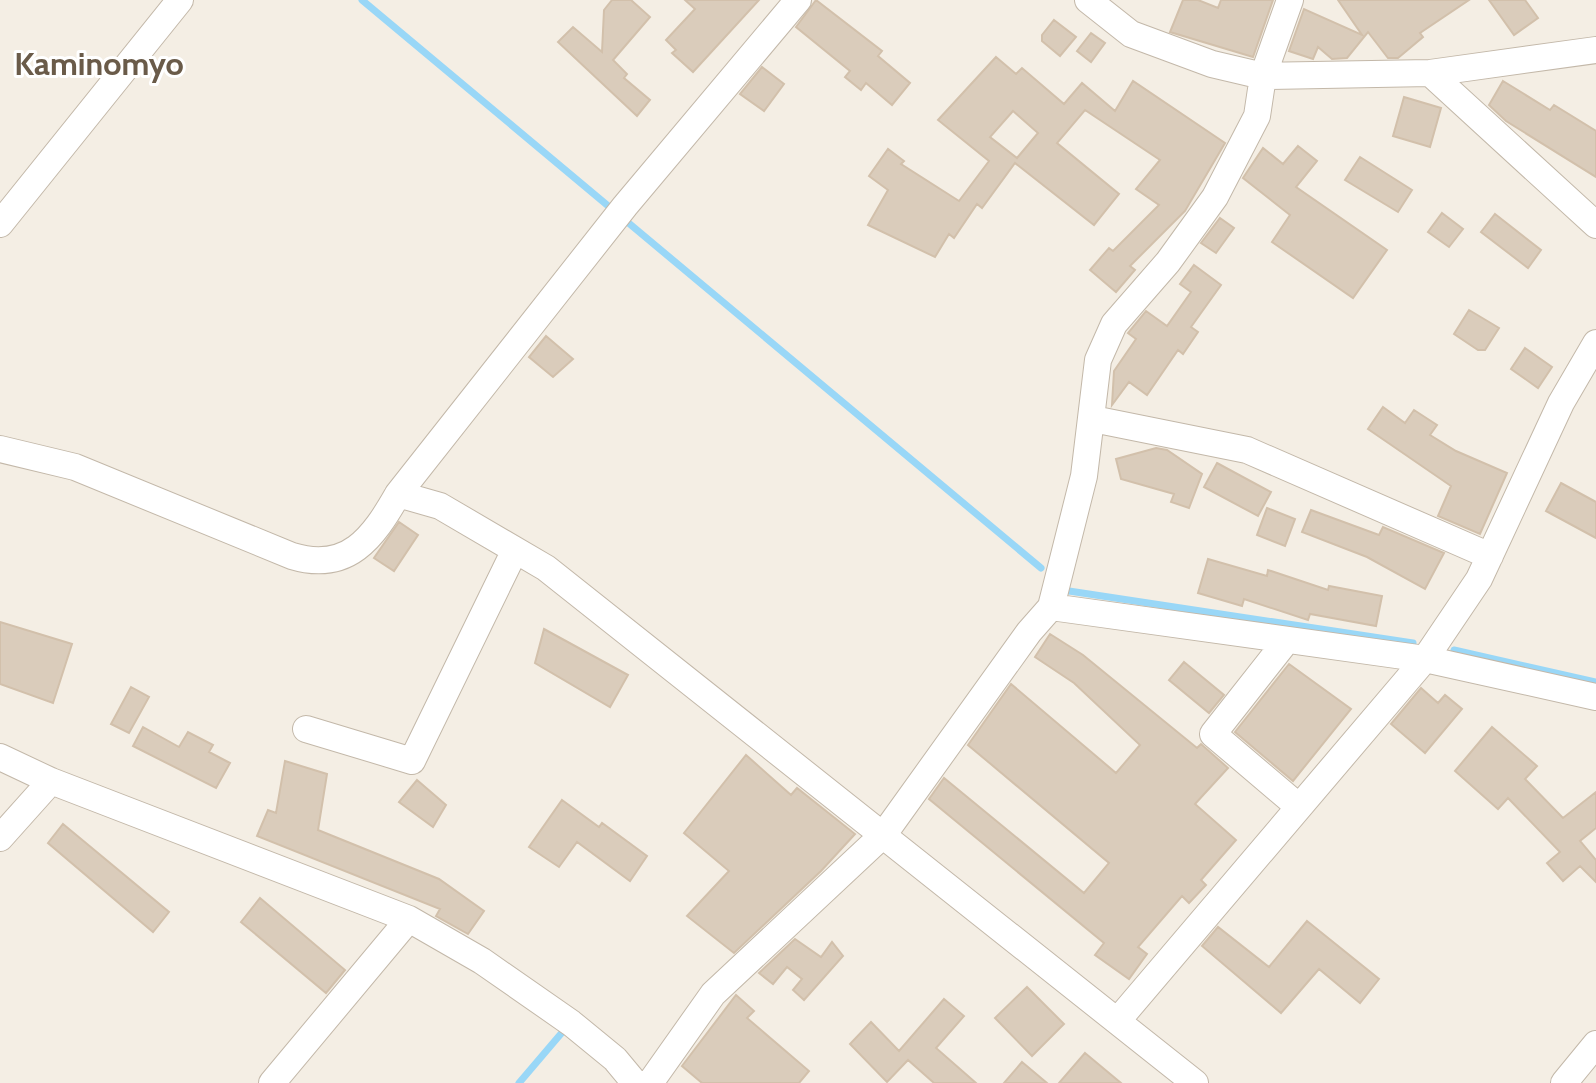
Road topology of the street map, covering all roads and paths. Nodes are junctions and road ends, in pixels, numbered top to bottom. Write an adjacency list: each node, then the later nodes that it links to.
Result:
1 (180, 0): 8 (street)
2 (798, 0): 13 (street)
3 (1088, 0): 7 (street)
4 (1290, 0): 7 (street)
5 (1596, 50): 6 (street)
6 (1430, 73): 7 (street); 9 (street)
7 (1263, 76): 11 (street)
8 (0, 224)
9 (1596, 225)
10 (1596, 343): 15 (street)
11 (1093, 419): 15 (street); 16 (street)
12 (0, 449): 13 (street)
13 (398, 494): 14 (street)
14 (515, 550): 20 (street); 24 (street)
15 (1490, 556): 18 (street)
16 (1051, 607): 17 (street); 24 (street)
17 (1287, 640): 18 (street); 23 (street)
18 (1425, 659): 19 (street); 23 (street)
19 (1596, 697)
20 (306, 729)
21 (0, 757): 22 (street)
22 (51, 781): 25 (street); 26 (street)
23 (1299, 807): 27 (street)
24 (884, 834): 27 (street); 31 (street)
25 (0, 838)
26 (409, 919): 29 (street); 30 (street)
27 (1119, 1019): 32 (street)
28 (1596, 1044): 33 (street)
29 (272, 1083)
30 (635, 1083)
31 (650, 1083)
32 (1195, 1083)
33 (1564, 1083)

